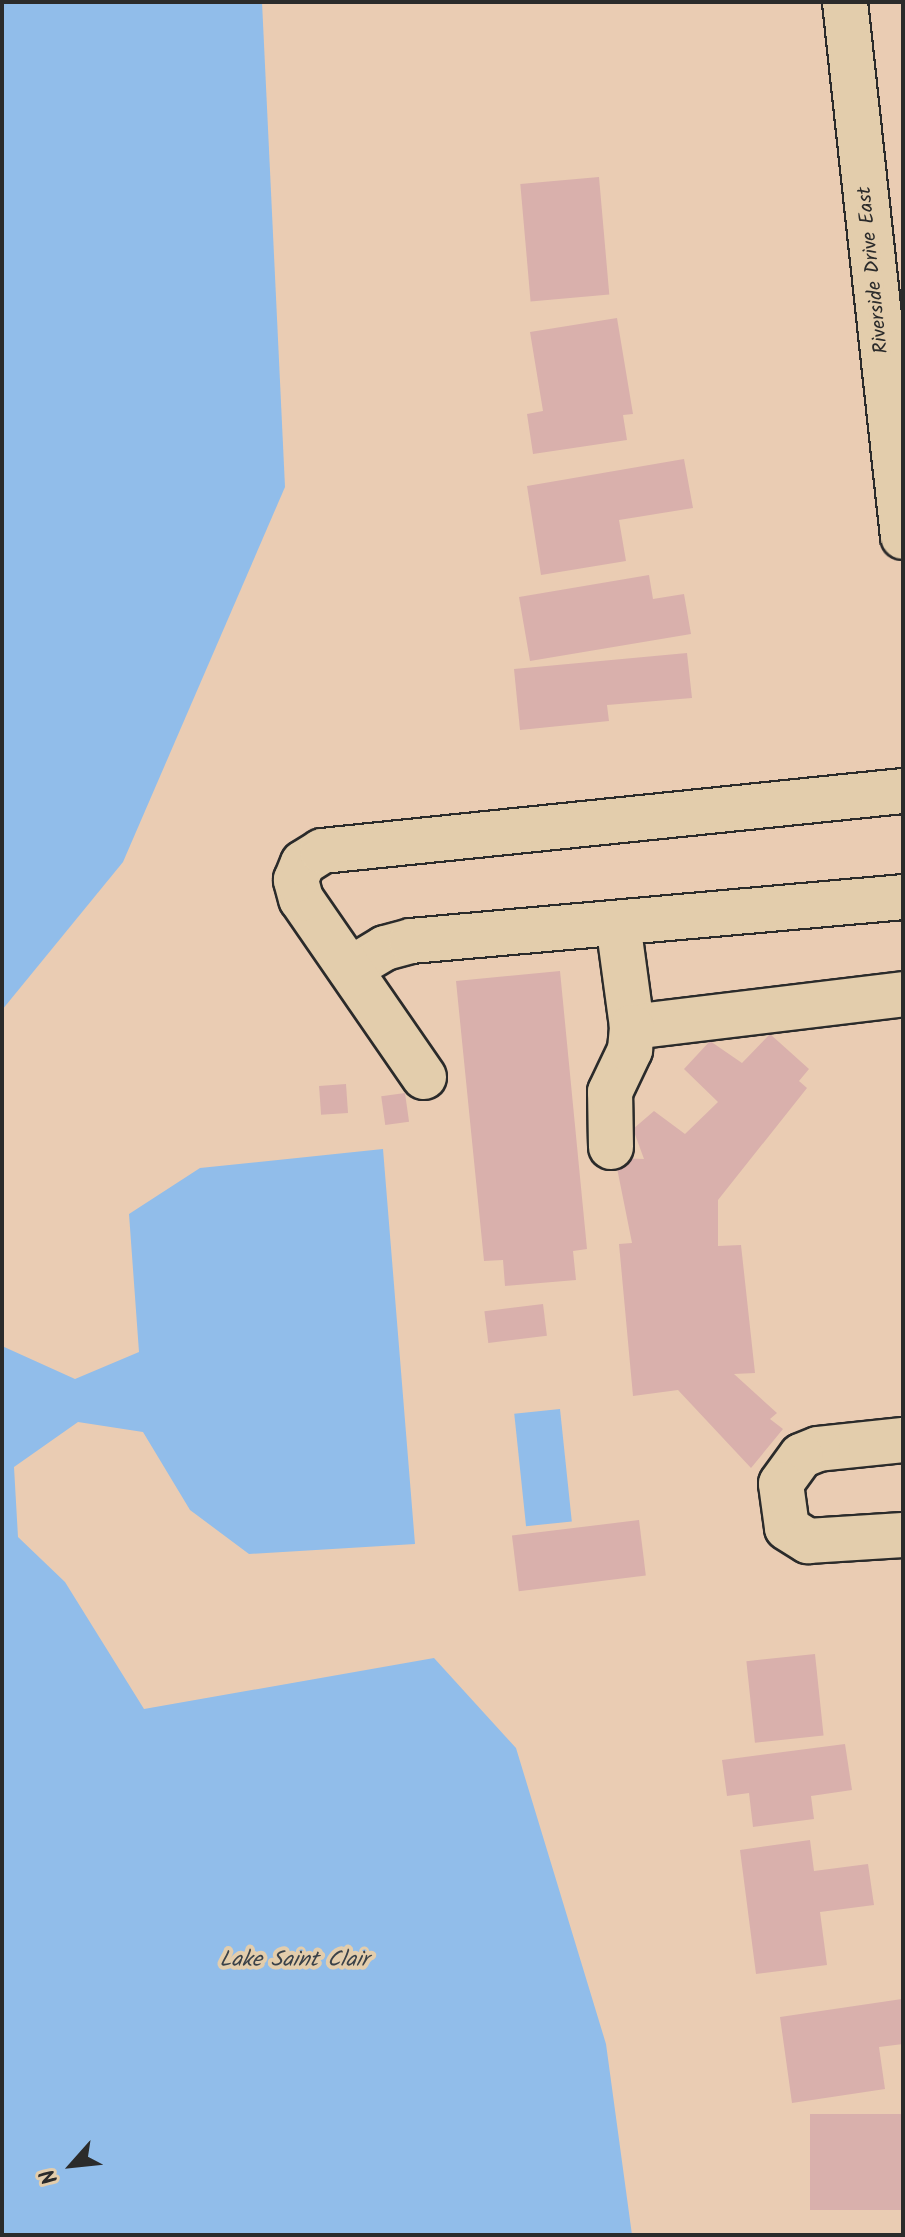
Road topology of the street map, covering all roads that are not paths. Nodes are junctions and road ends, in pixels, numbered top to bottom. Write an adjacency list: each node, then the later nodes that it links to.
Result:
1 (845, 2): 2 (street, Riverside Drive East)
2 (903, 537)
3 (903, 791): 6 (street)
4 (903, 897): 5 (street)
5 (618, 923): 6 (street); 8 (street)
6 (350, 969): 9 (street)
7 (903, 994): 8 (street)
8 (632, 1027): 10 (street)
9 (424, 1077)
10 (611, 1147)
11 (903, 1440): 12 (street)
12 (903, 1535)

